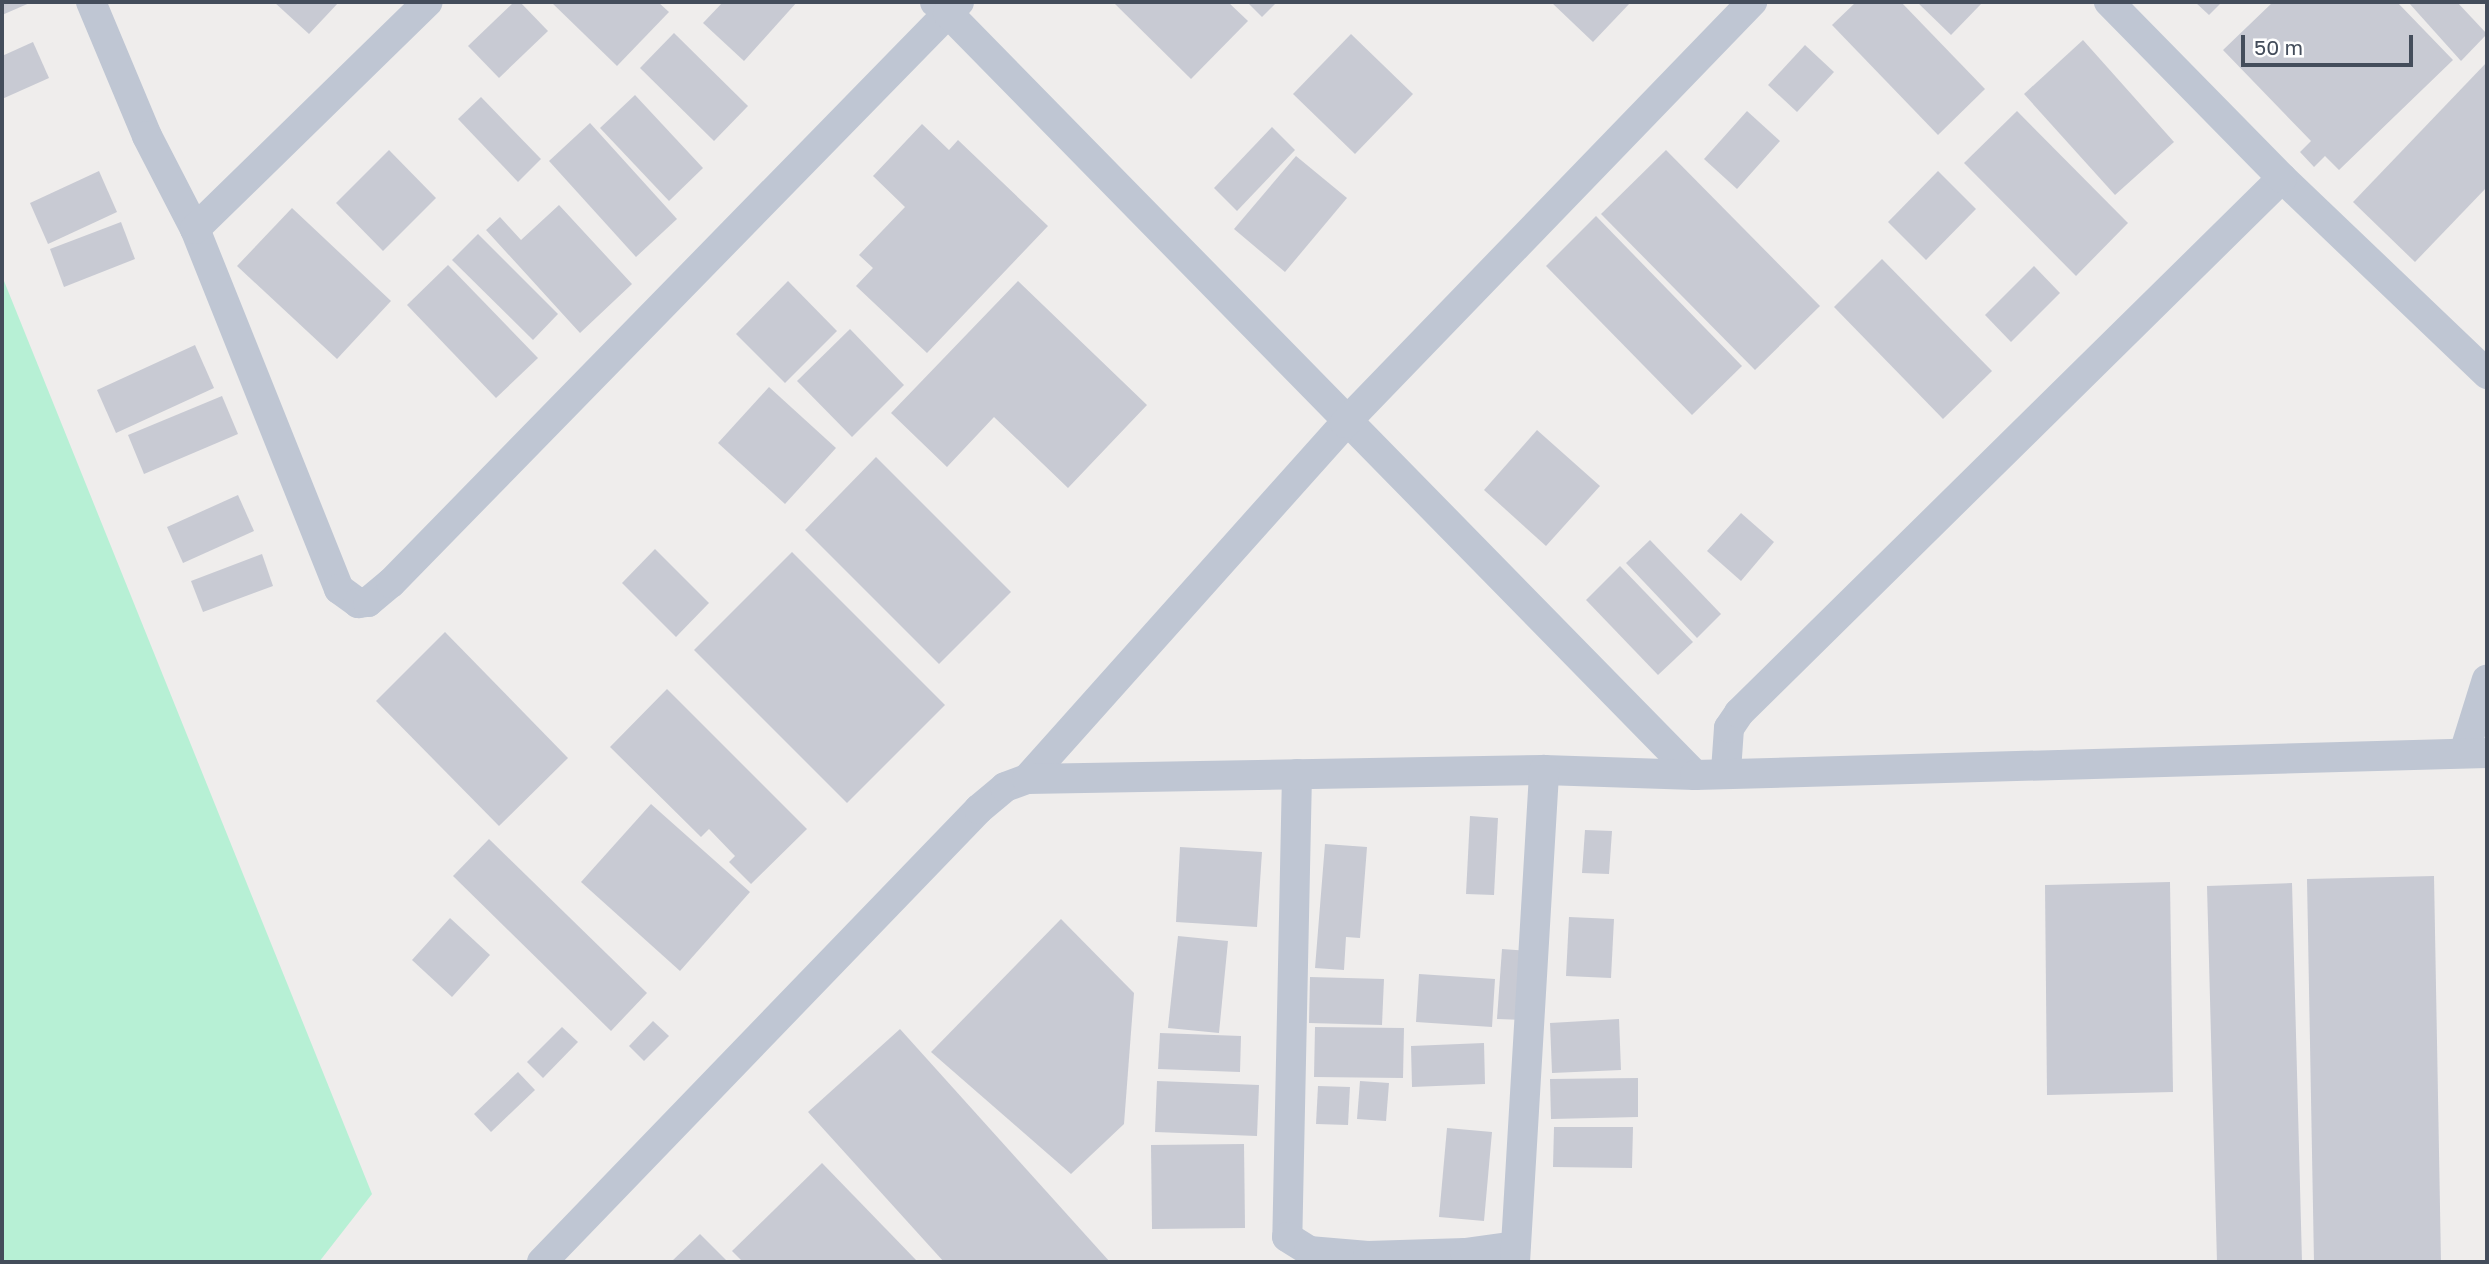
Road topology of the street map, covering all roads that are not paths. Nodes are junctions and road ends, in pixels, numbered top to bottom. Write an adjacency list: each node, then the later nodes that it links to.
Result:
1 (91, 2): 7 (lane)
2 (428, 2): 7 (lane)
3 (1752, 2): 9 (lane)
4 (2109, 2): 6 (lane)
5 (947, 6): 7 (lane); 9 (lane)
6 (2282, 178): 8 (lane); 13 (lane)
7 (195, 229)
8 (2487, 374)
9 (1345, 422): 15 (lane); 16 (lane)
10 (2487, 678): 11 (lane)
11 (2476, 753): 13 (lane)
12 (1544, 769): 14 (lane); 15 (lane); 17 (lane)
13 (1726, 771): 15 (lane)
14 (1297, 774): 16 (lane); 17 (lane)
15 (1695, 775)
16 (1027, 779): 18 (lane)
17 (1516, 1254)
18 (541, 1262)

